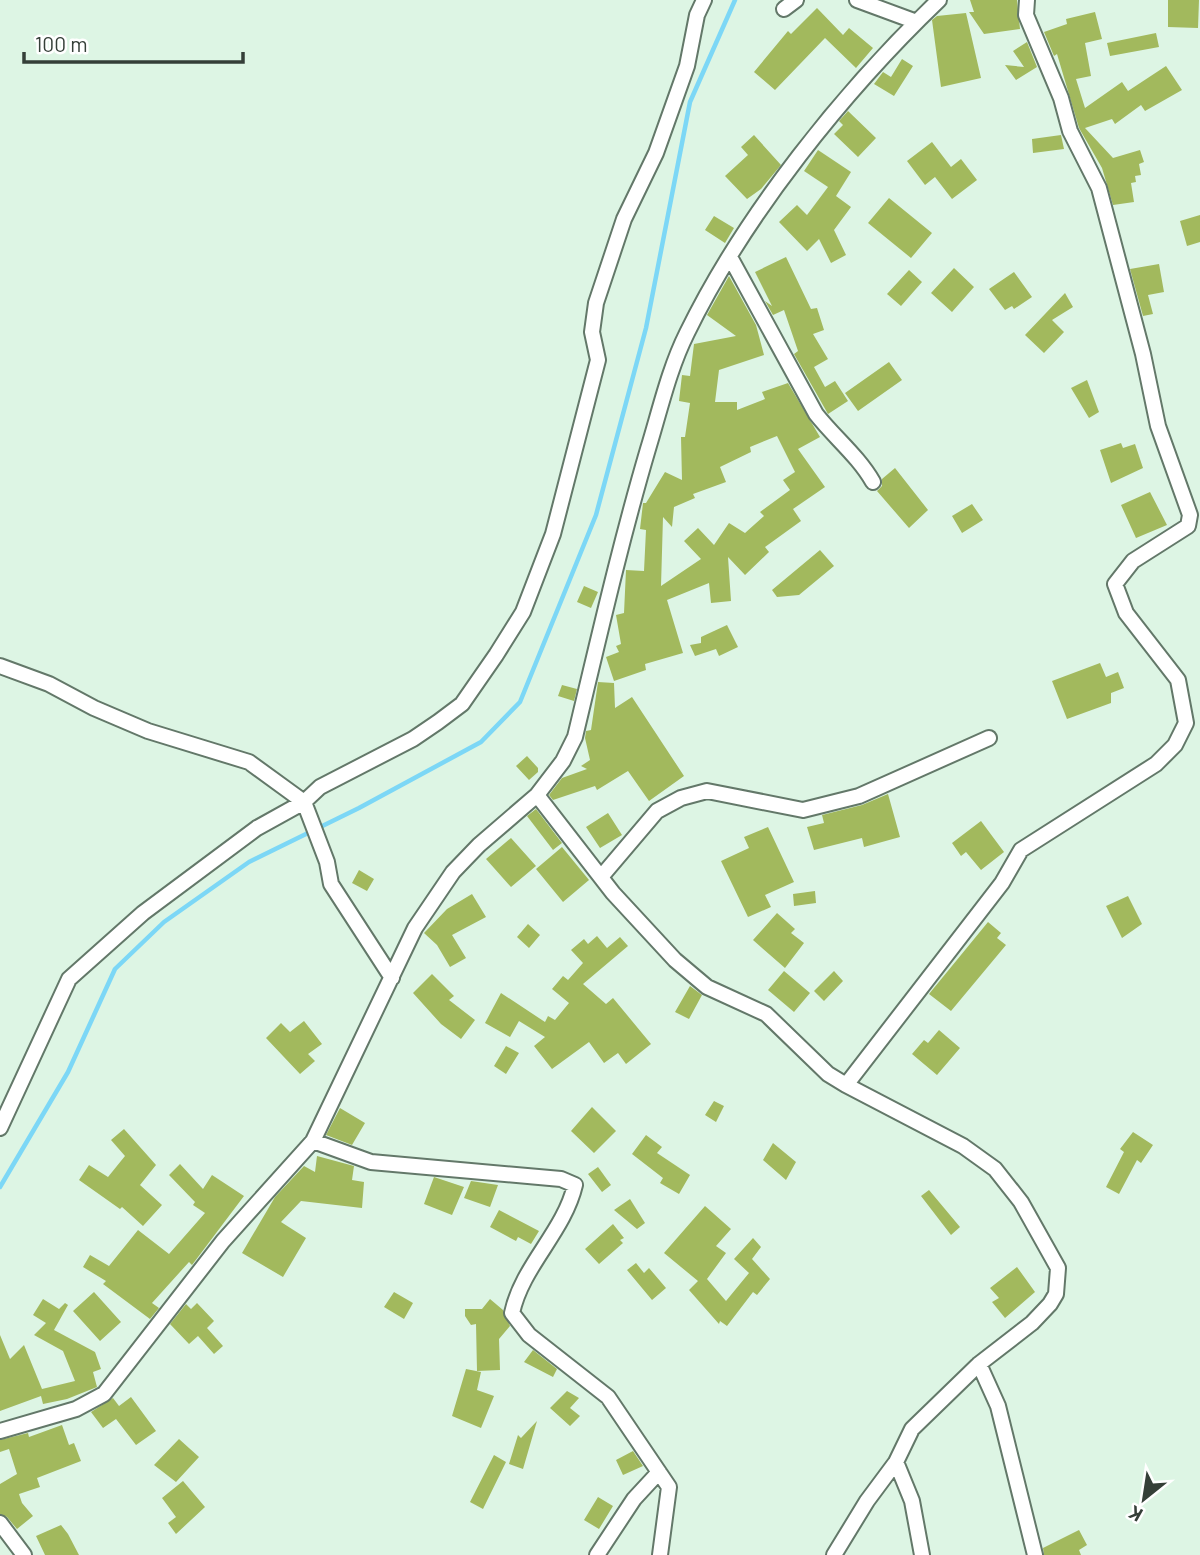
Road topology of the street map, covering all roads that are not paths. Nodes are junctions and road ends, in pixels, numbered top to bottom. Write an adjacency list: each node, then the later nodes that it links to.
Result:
1 (704, 0): 13 (street)
2 (858, 0): 5 (street)
3 (939, 0): 5 (street)
4 (1027, 0): 9 (street)
5 (914, 21): 6 (street)
6 (730, 257): 7 (street); 12 (street)
7 (873, 482)
8 (1200, 501): 9 (street)
9 (1190, 514): 16 (street)
10 (0, 666): 13 (street)
11 (989, 738): 14 (street)
12 (537, 795): 14 (street); 15 (street)
13 (304, 802): 15 (street); 17 (street)
14 (601, 877): 16 (street)
15 (392, 978): 18 (street)
16 (846, 1086): 19 (street)
17 (0, 1128)
18 (313, 1141): 20 (street); 22 (street)
19 (979, 1364): 21 (street); 29 (street)
20 (0, 1431)
21 (896, 1462): 27 (street); 28 (street)
22 (659, 1472): 25 (street); 26 (street)
23 (0, 1523): 24 (street)
24 (24, 1555)
25 (597, 1555)
26 (660, 1555)
27 (834, 1555)
28 (922, 1555)
29 (1035, 1555)

